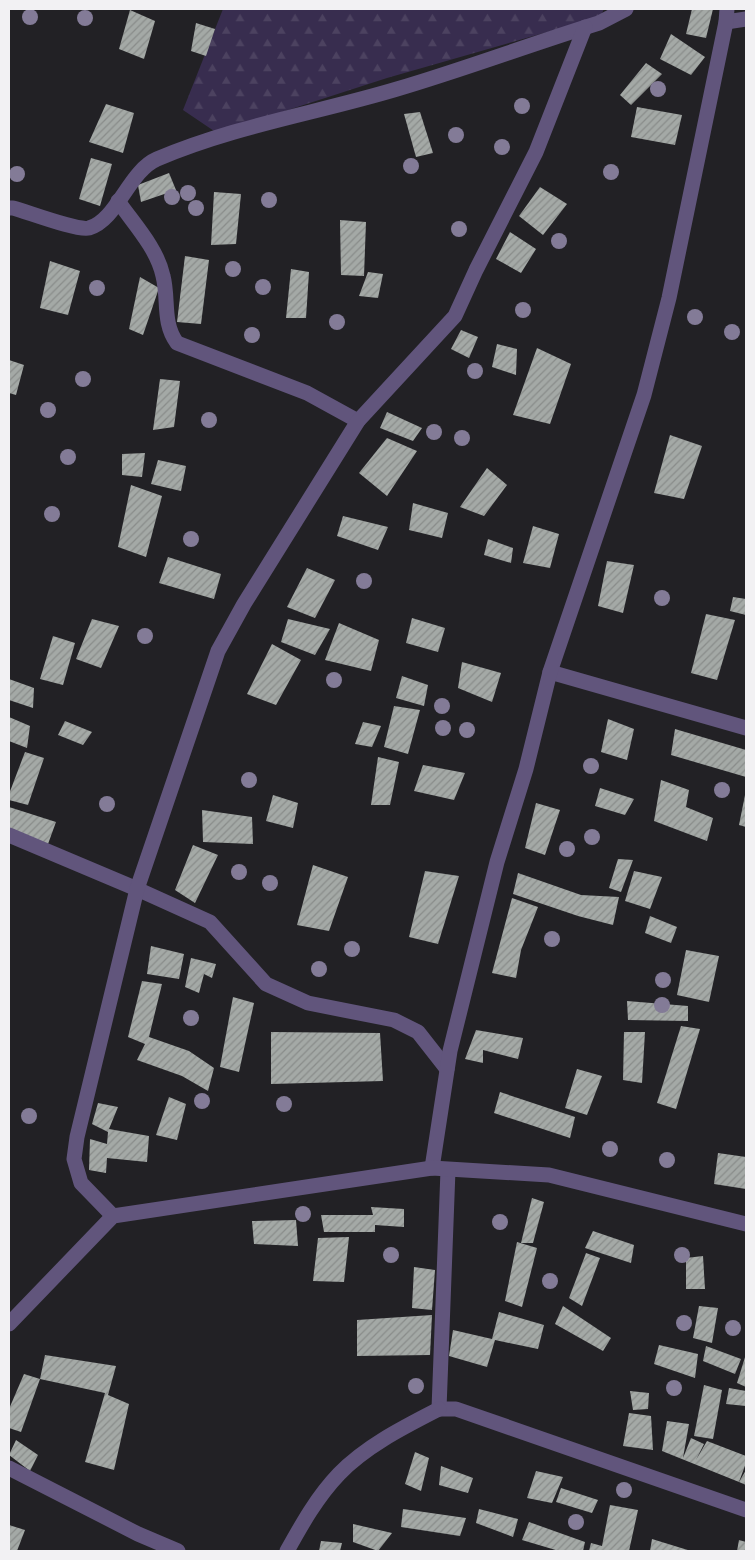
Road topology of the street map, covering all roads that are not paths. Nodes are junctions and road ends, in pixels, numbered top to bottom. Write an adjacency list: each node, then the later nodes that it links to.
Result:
1 (626, 9): 4 (street)
2 (726, 15): 3 (street); 8 (street)
3 (746, 19)
4 (584, 27): 5 (street); 7 (street)
5 (118, 201): 6 (street); 7 (street)
6 (9, 208)
7 (358, 421): 11 (street)
8 (550, 672): 9 (street); 12 (street)
9 (746, 728)
10 (9, 835): 11 (street)
11 (137, 889): 12 (street); 15 (street)
12 (447, 1069): 13 (street)
13 (432, 1168): 14 (street); 15 (street)
14 (448, 1170): 16 (street); 18 (street)
15 (113, 1216): 17 (street)
16 (746, 1224)
17 (9, 1324)
18 (439, 1409): 20 (street); 22 (street)
19 (9, 1468): 21 (street)
20 (746, 1510)
21 (178, 1551)
22 (287, 1551)

